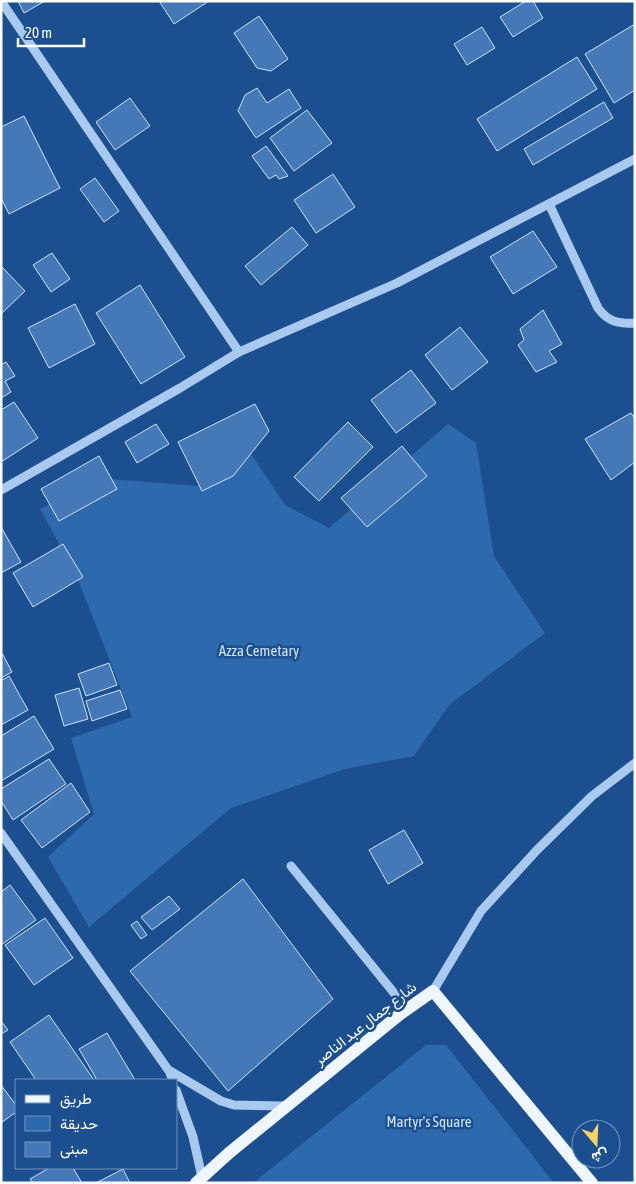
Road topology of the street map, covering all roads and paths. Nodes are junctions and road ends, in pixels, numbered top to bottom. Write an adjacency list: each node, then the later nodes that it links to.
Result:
1 (1, 1): 5 (street)
2 (635, 159): 3 (street)
3 (549, 204): 4 (street); 5 (street)
4 (635, 323)
5 (239, 352): 6 (street)
6 (1, 490)
7 (635, 763): 10 (street)
8 (1, 833): 12 (street)
9 (291, 866): 11 (street)
10 (433, 991): 11 (main road, شارع جمال عبد الناصر); 17 (main road, شارع جمال عبد الناصر)
11 (407, 1009): 15 (main road, شارع جمال عبد الناصر)
12 (169, 1071): 13 (street); 15 (street)
13 (173, 1079)
14 (178, 1096): 16 (street)
15 (287, 1106): 16 (main road, شارع جمال عبد الناصر)
16 (199, 1180)
17 (592, 1183)

